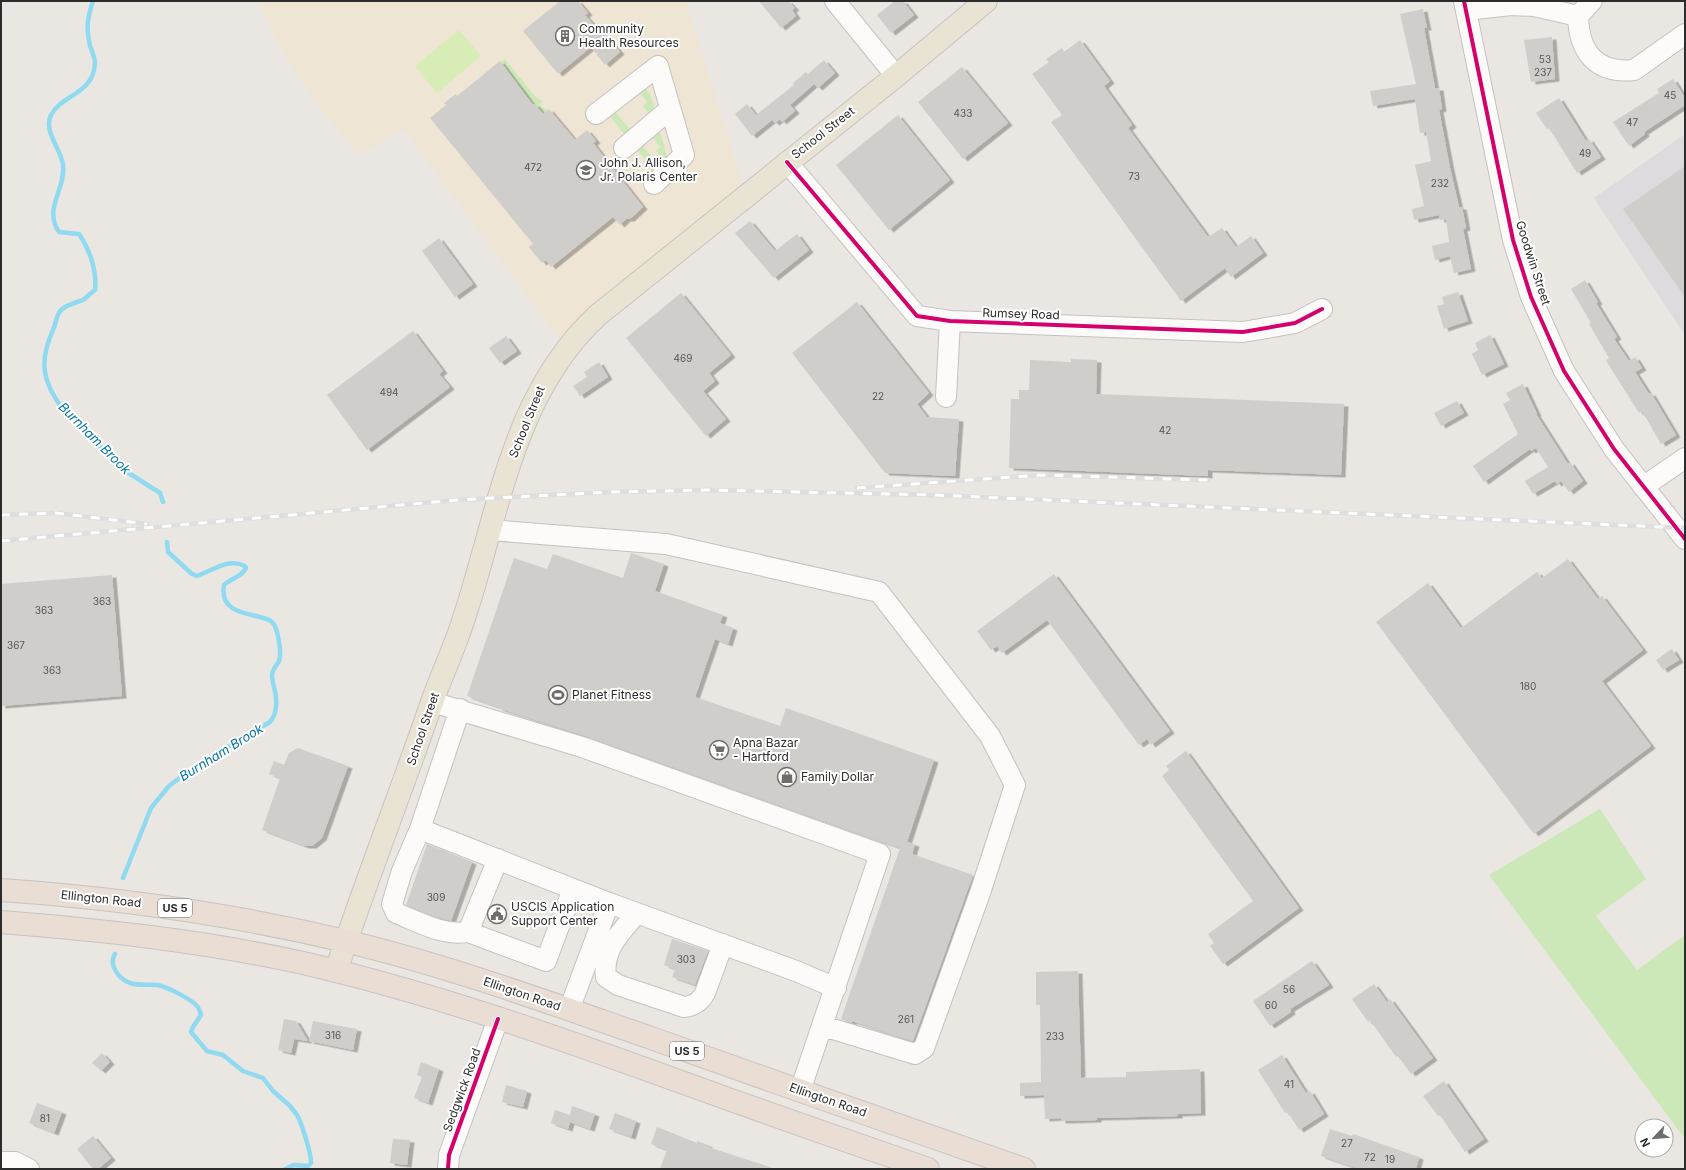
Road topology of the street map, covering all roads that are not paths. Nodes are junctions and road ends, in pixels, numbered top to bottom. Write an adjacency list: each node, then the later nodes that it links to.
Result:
1 (835, 1): 7 (street)
2 (986, 1): 7 (main road, School Street)
3 (1592, 1): 5 (street)
4 (1465, 5): 5 (street); 17 (street, Goodwin Street)
5 (1578, 16): 6 (street)
6 (1685, 34)
7 (896, 76): 11 (main road, School Street)
8 (670, 109): 9 (street); 10 (street); 12 (street)
9 (596, 114)
10 (624, 148)
11 (787, 162): 14 (street, Rumsey Road); 18 (main road, School Street)
12 (654, 184)
13 (1322, 309): 14 (street, Rumsey Road)
14 (950, 321): 15 (street)
15 (946, 397)
16 (1685, 458): 17 (street)
17 (1643, 487): 19 (street, Goodwin Street)
18 (490, 530): 20 (main road, School Street); 36 (street)
19 (1685, 539)
20 (432, 702): 21 (street); 30 (main road, School Street)
21 (460, 709): 22 (street); 33 (street)
22 (420, 829): 23 (street); 29 (street)
23 (498, 859): 24 (street); 29 (street)
24 (573, 889): 26 (street); 29 (street)
25 (1, 890): 30 (highway, Ellington Road / US 5)
26 (608, 903): 27 (street); 34 (street)
27 (637, 913): 31 (street); 31 (street)
28 (1, 922): 32 (highway, US 5)
29 (468, 932)
30 (346, 942): 32 (main road, School Street); 34 (highway, Ellington Road / US 5)
31 (723, 944): 33 (street)
32 (336, 971): 35 (highway, US 5)
33 (836, 988): 36 (street)
34 (569, 1010): 37 (highway, Ellington Road / US 5)
35 (498, 1019): 38 (highway, US 5); 42 (street, Sedgwick Road)
36 (823, 1026): 37 (street)
37 (800, 1091): 38 (highway); 40 (highway, Ellington Road / US 5)
38 (790, 1121): 43 (highway, US 5)
39 (1, 1162): 41 (street)
40 (1019, 1168)
41 (29, 1169)
42 (448, 1169)
43 (928, 1169)

